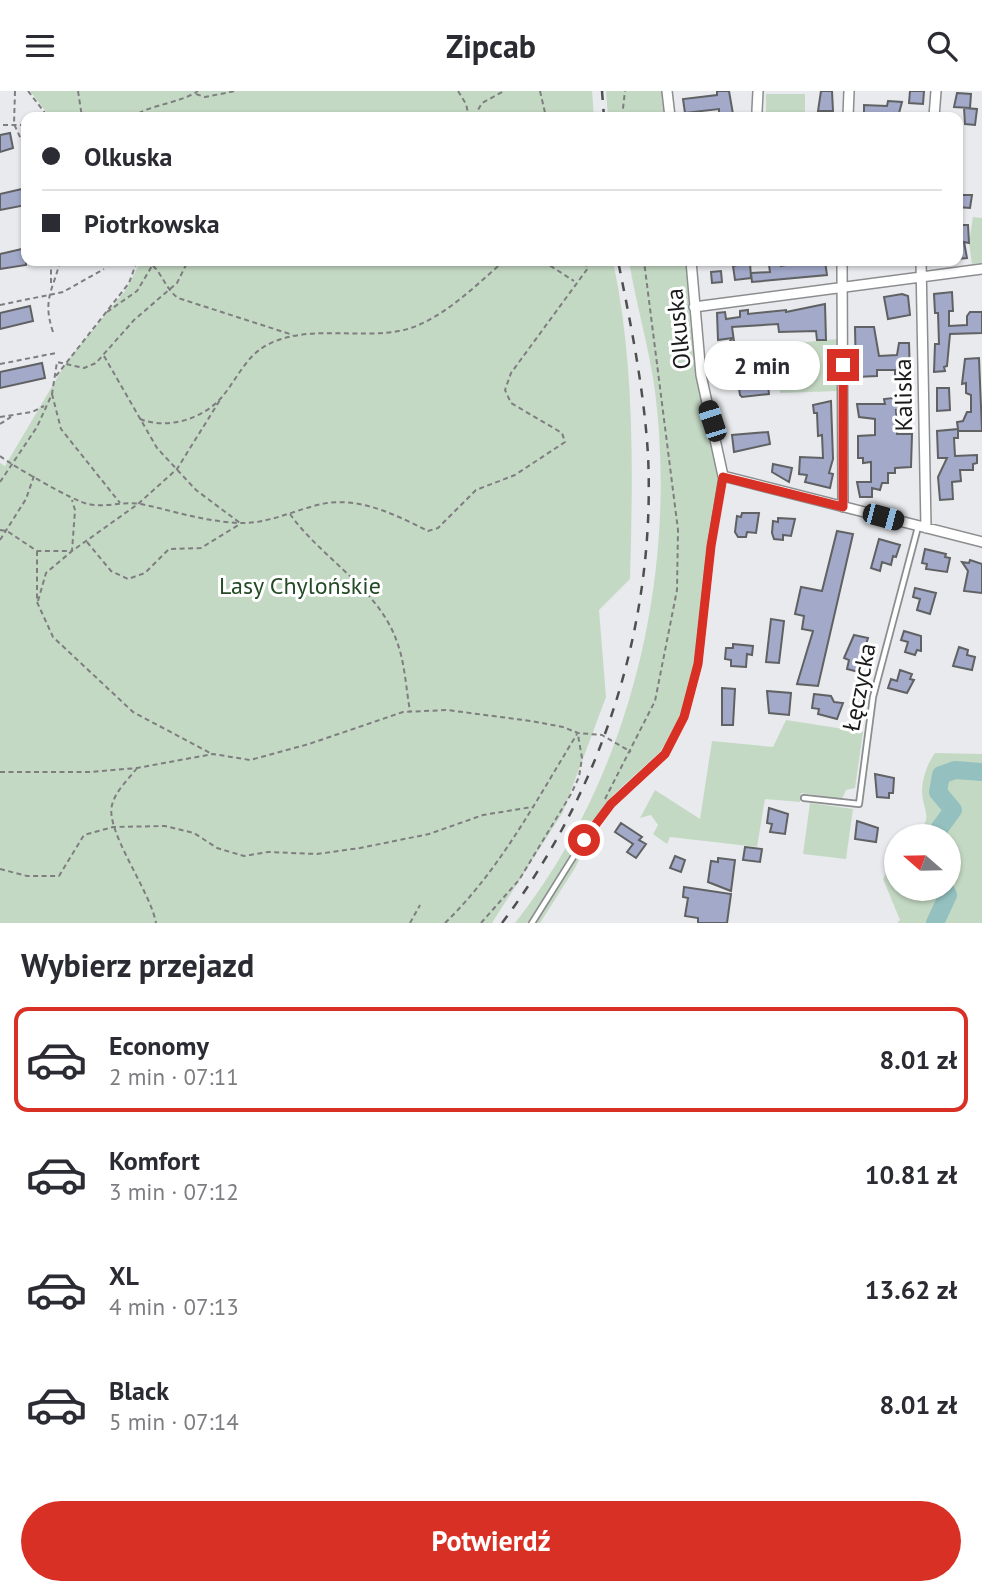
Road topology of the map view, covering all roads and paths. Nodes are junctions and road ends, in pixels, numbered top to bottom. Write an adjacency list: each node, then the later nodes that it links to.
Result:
1 (15, 91): 25 (path)
2 (78, 91): 16 (path)
3 (236, 91): 13 (path)
4 (458, 91): 18 (path)
5 (503, 91): 19 (path)
6 (540, 91): 20 (path)
7 (625, 91): 21 (path)
8 (667, 91): 22 (street)
9 (758, 91): 14 (street)
10 (849, 91): 23 (street)
11 (936, 91): 24 (street)
12 (30, 92): 15 (path)
13 (196, 92): 17 (path)
14 (757, 111)
15 (44, 112)
16 (81, 112)
17 (140, 112)
18 (468, 112)
19 (477, 112)
20 (545, 112)
21 (623, 112)
22 (669, 112)
23 (848, 112)
24 (934, 112)
25 (14, 124): 26 (path); 27 (path); 28 (path)
26 (3, 125)
27 (21, 125)
28 (21, 139)
29 (51, 266): 46 (path)
30 (58, 266): 46 (path)
31 (135, 266): 52 (path)
32 (152, 266): 52 (path)
33 (155, 266): 48 (path)
34 (186, 266): 48 (path)
35 (498, 266): 54 (path)
36 (551, 266): 45 (path)
37 (586, 266): 45 (path)
38 (645, 266): 90 (path)
39 (691, 266): 51 (street, Olkuska)
40 (842, 266): 47 (street)
41 (921, 266): 44 (street, Kaliska)
42 (104, 269): 49 (path)
43 (982, 269): 44 (street)
44 (920, 276): 47 (street); 79 (street, Kaliska)
45 (575, 281): 77 (path)
46 (51, 284): 49 (path)
47 (841, 286): 51 (street); 76 (street)
48 (167, 290): 54 (path); 56 (path)
49 (48, 294): 50 (path); 53 (path)
50 (0, 305)
51 (694, 307): 71 (street, Olkuska)
52 (103, 315): 57 (path)
53 (53, 332)
54 (294, 336): 61 (path)
55 (56, 353): 58 (path)
56 (104, 355): 57 (path); 65 (path)
57 (65, 362): 59 (path); 59 (path)
58 (0, 364)
59 (55, 379): 60 (path)
60 (52, 394): 62 (path); 75 (path)
61 (221, 399): 65 (path); 69 (path)
62 (44, 405): 63 (path); 68 (path)
63 (11, 416): 64 (path); 66 (path)
64 (0, 417)
65 (141, 419): 69 (path)
66 (0, 424)
67 (0, 456): 68 (path)
68 (15, 464): 70 (path); 72 (path)
69 (177, 469): 74 (path); 78 (path)
70 (34, 475): 73 (path); 81 (path)
71 (723, 477): 76 (street); 104 (lane, Olkuska)
72 (0, 482)
73 (72, 498): 75 (path); 86 (path)
74 (138, 503): 75 (path); 78 (path); 83 (path)
75 (121, 504)
76 (843, 507): 79 (street)
77 (290, 514): 78 (path); 88 (path)
78 (241, 524): 83 (path)
79 (922, 528): 84 (street); 94 (lane, Łęczycka)
80 (0, 530): 81 (path)
81 (7, 531): 82 (path); 85 (path)
82 (0, 540)
83 (86, 541): 86 (path)
84 (982, 543)
85 (37, 551): 86 (path); 87 (path)
86 (72, 551): 87 (path)
87 (37, 601): 91 (path)
88 (410, 712): 89 (path); 91 (path)
89 (578, 733): 90 (path); 96 (path); 103 (path)
90 (631, 751): 95 (path)
91 (213, 754): 92 (path)
92 (138, 768): 93 (path); 97 (path)
93 (0, 772)
94 (804, 798)
95 (604, 800)
96 (532, 807): 97 (path); 102 (path)
97 (113, 827): 98 (path); 100 (path)
98 (0, 869)
99 (420, 905): 101 (path)
100 (156, 923)
101 (410, 923)
102 (445, 923)
103 (481, 923)
104 (532, 923)

